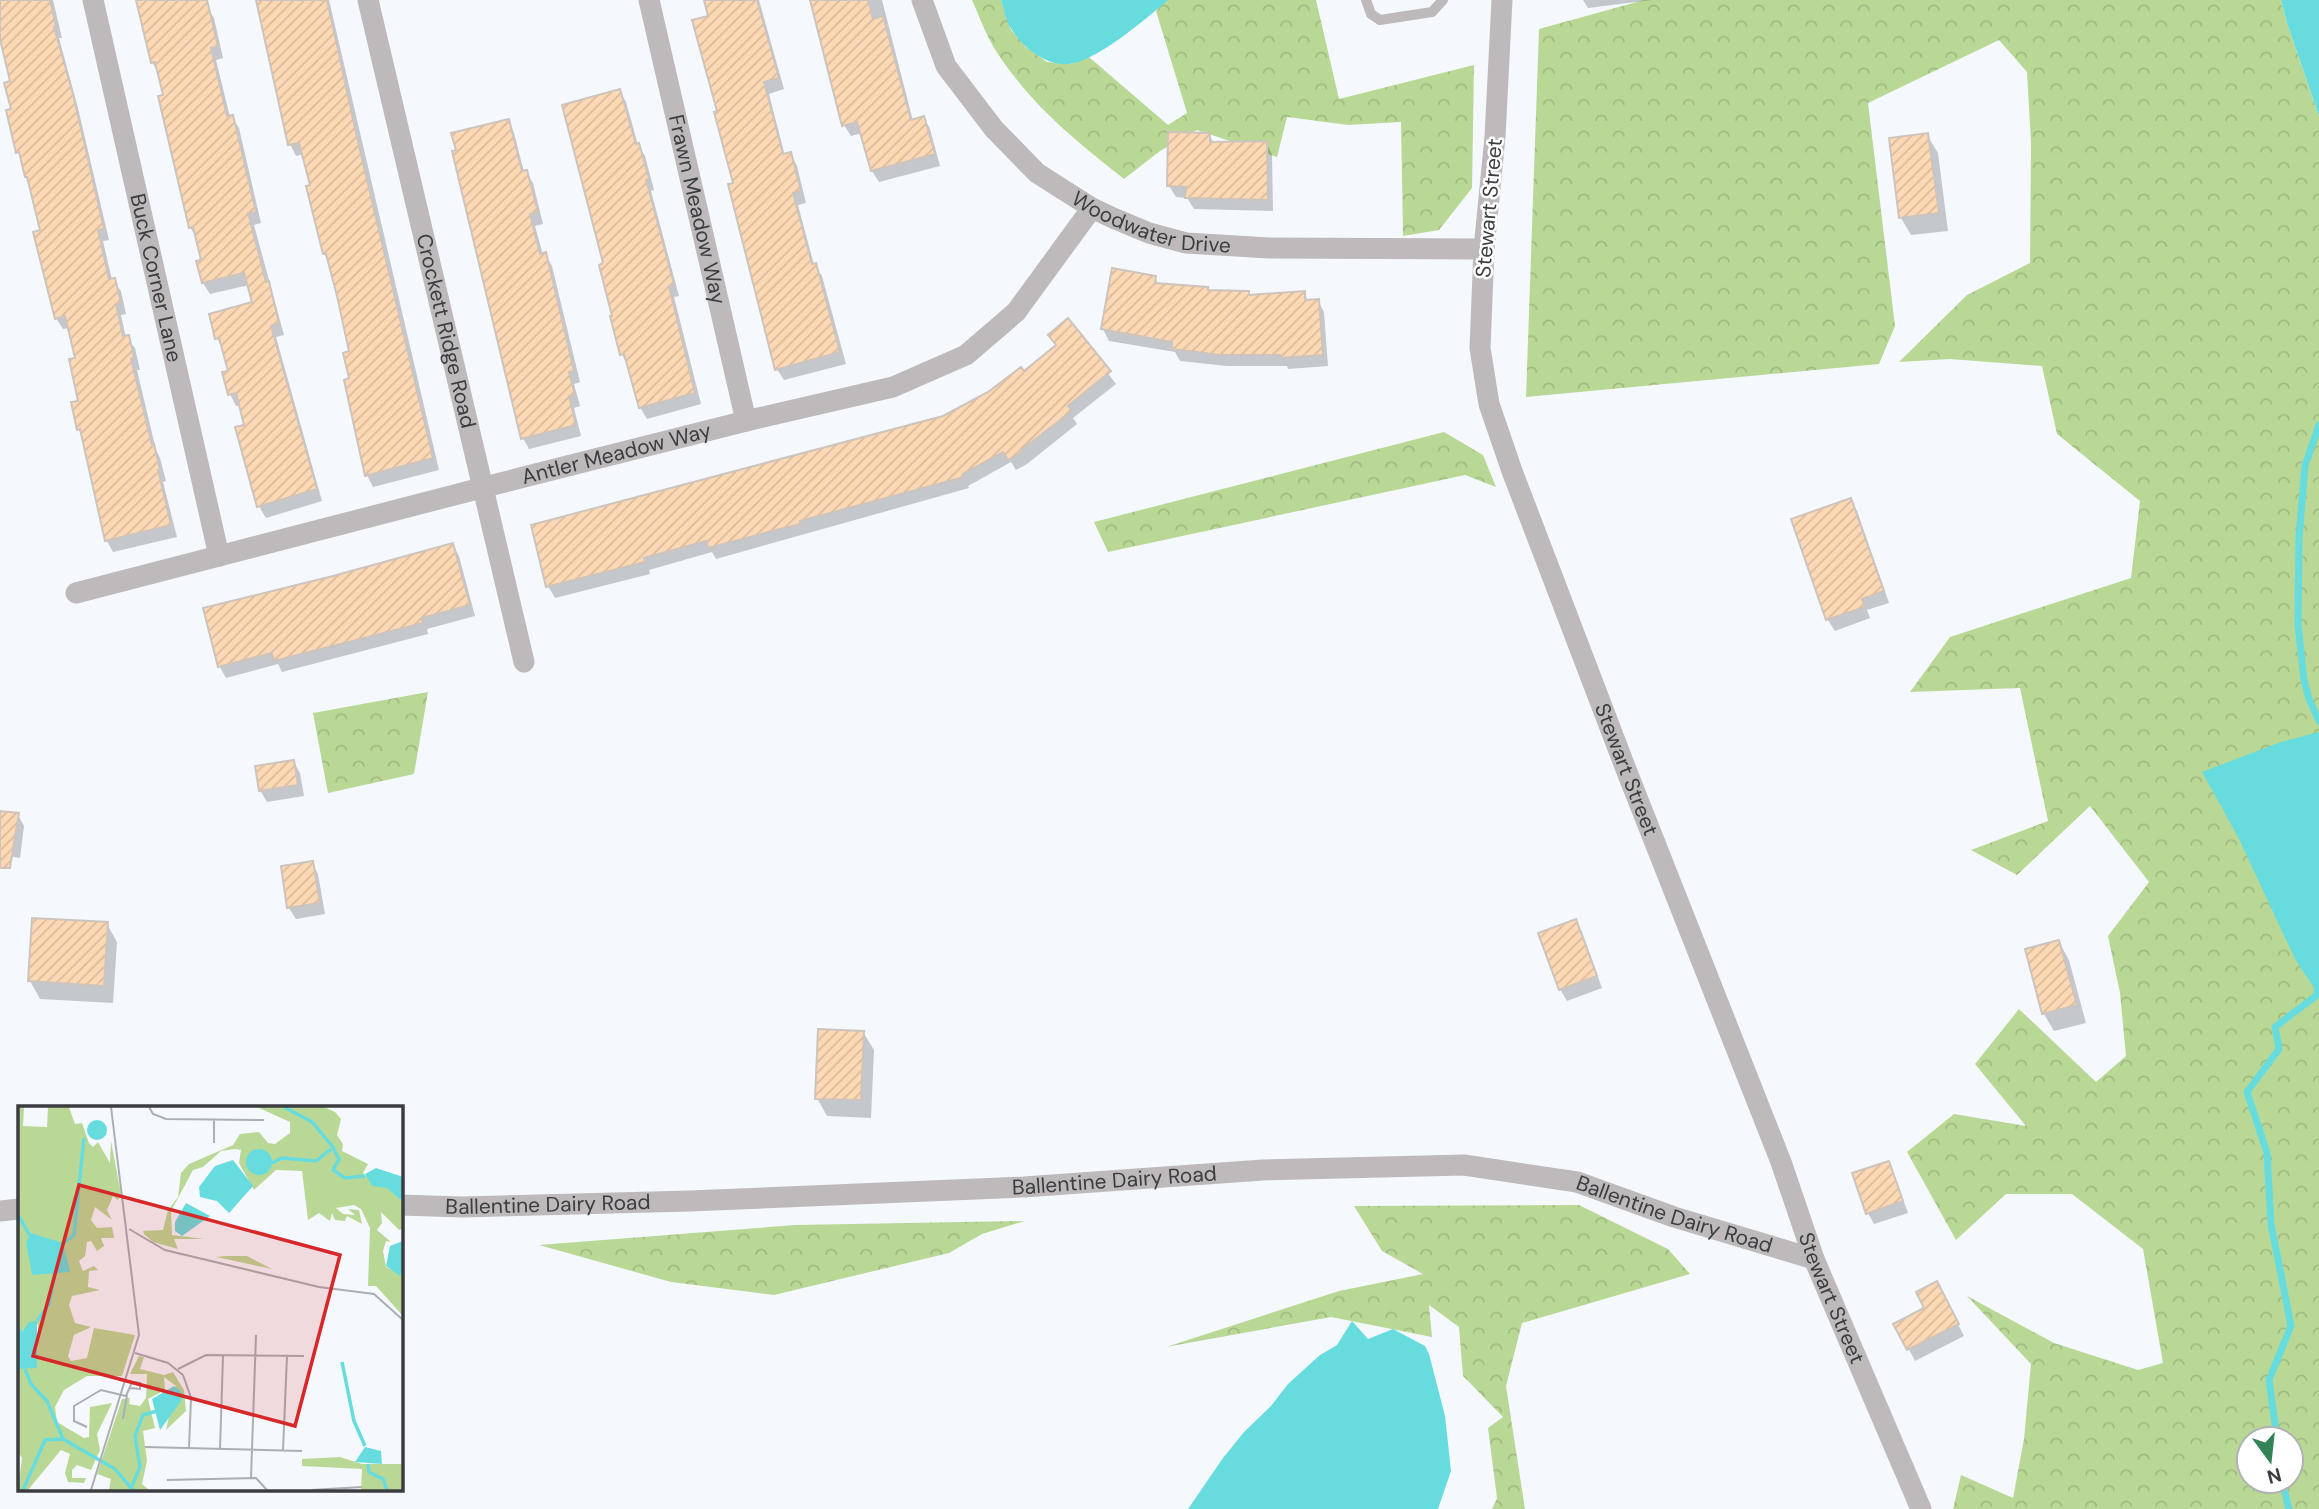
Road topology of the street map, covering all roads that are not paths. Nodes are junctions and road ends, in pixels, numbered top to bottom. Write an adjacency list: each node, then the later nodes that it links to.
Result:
1 (93, 0): 12 (street, Buck Corner Lane)
2 (368, 0): 11 (street, Crockett Ridge Road)
3 (649, 0): 10 (street, Frawn Meadow Way)
4 (922, 0): 8 (street, Woodwater Drive)
5 (1366, 0): 6 (lane)
6 (1443, 0)
7 (1502, 0): 9 (street, Stewart Street)
8 (1092, 208): 9 (street, Woodwater Drive); 10 (street, Antler Meadow Way)
9 (1484, 249): 18 (street, Stewart Street)
10 (746, 421): 11 (street, Antler Meadow Way)
11 (483, 487): 12 (street, Antler Meadow Way); 14 (street, Crockett Ridge Road)
12 (219, 556): 13 (street, Antler Meadow Way)
13 (76, 593)
14 (524, 662)
15 (402, 1205): 18 (street, Ballentine Dairy Road)
16 (18, 1209): 17 (street)
17 (0, 1211)
18 (1814, 1259): 19 (street, Stewart Street)
19 (1921, 1509)

